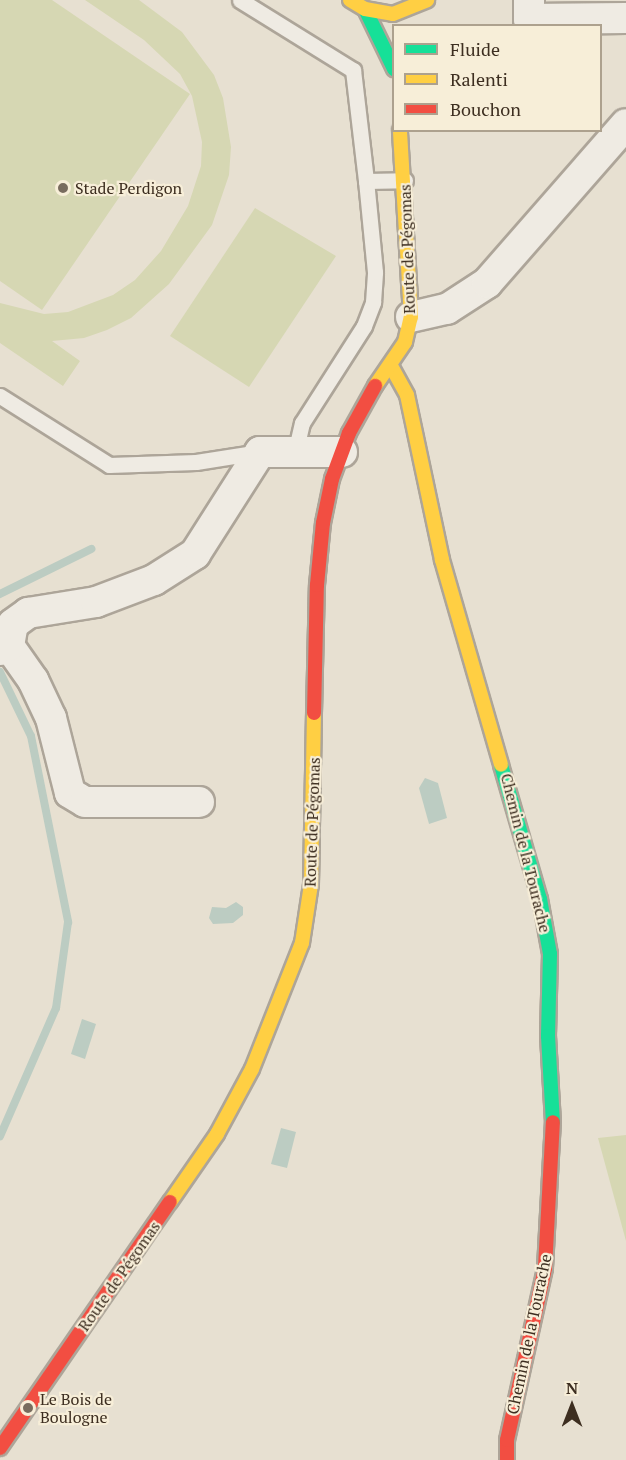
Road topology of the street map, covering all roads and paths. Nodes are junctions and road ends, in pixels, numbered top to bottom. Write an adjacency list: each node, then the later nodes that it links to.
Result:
1 (240, 0): 13 (lane)
2 (351, 0): 5 (main road)
3 (427, 0): 6 (main road)
4 (529, 0): 7 (street)
5 (365, 9): 6 (main road); 9 (main road)
6 (407, 11): 8 (main road)
7 (626, 18)
8 (404, 24)
9 (392, 67)
10 (626, 124): 14 (street)
11 (400, 132): 12 (main road, Route de Pégomas)
12 (405, 180): 13 (lane); 14 (main road, Route de Pégomas)
13 (366, 181): 19 (lane)
14 (411, 317): 15 (main road, Route de Pégomas)
15 (391, 366): 18 (main road, Route de Pégomas); 23 (main road, Chemin de la Tourache)
16 (0, 396): 17 (lane)
17 (260, 452): 19 (street); 20 (street)
18 (342, 452): 19 (street); 22 (main road, Route de Pégomas)
19 (295, 453)
20 (4, 648): 21 (street)
21 (199, 802)
22 (0, 1448)
23 (507, 1460)

